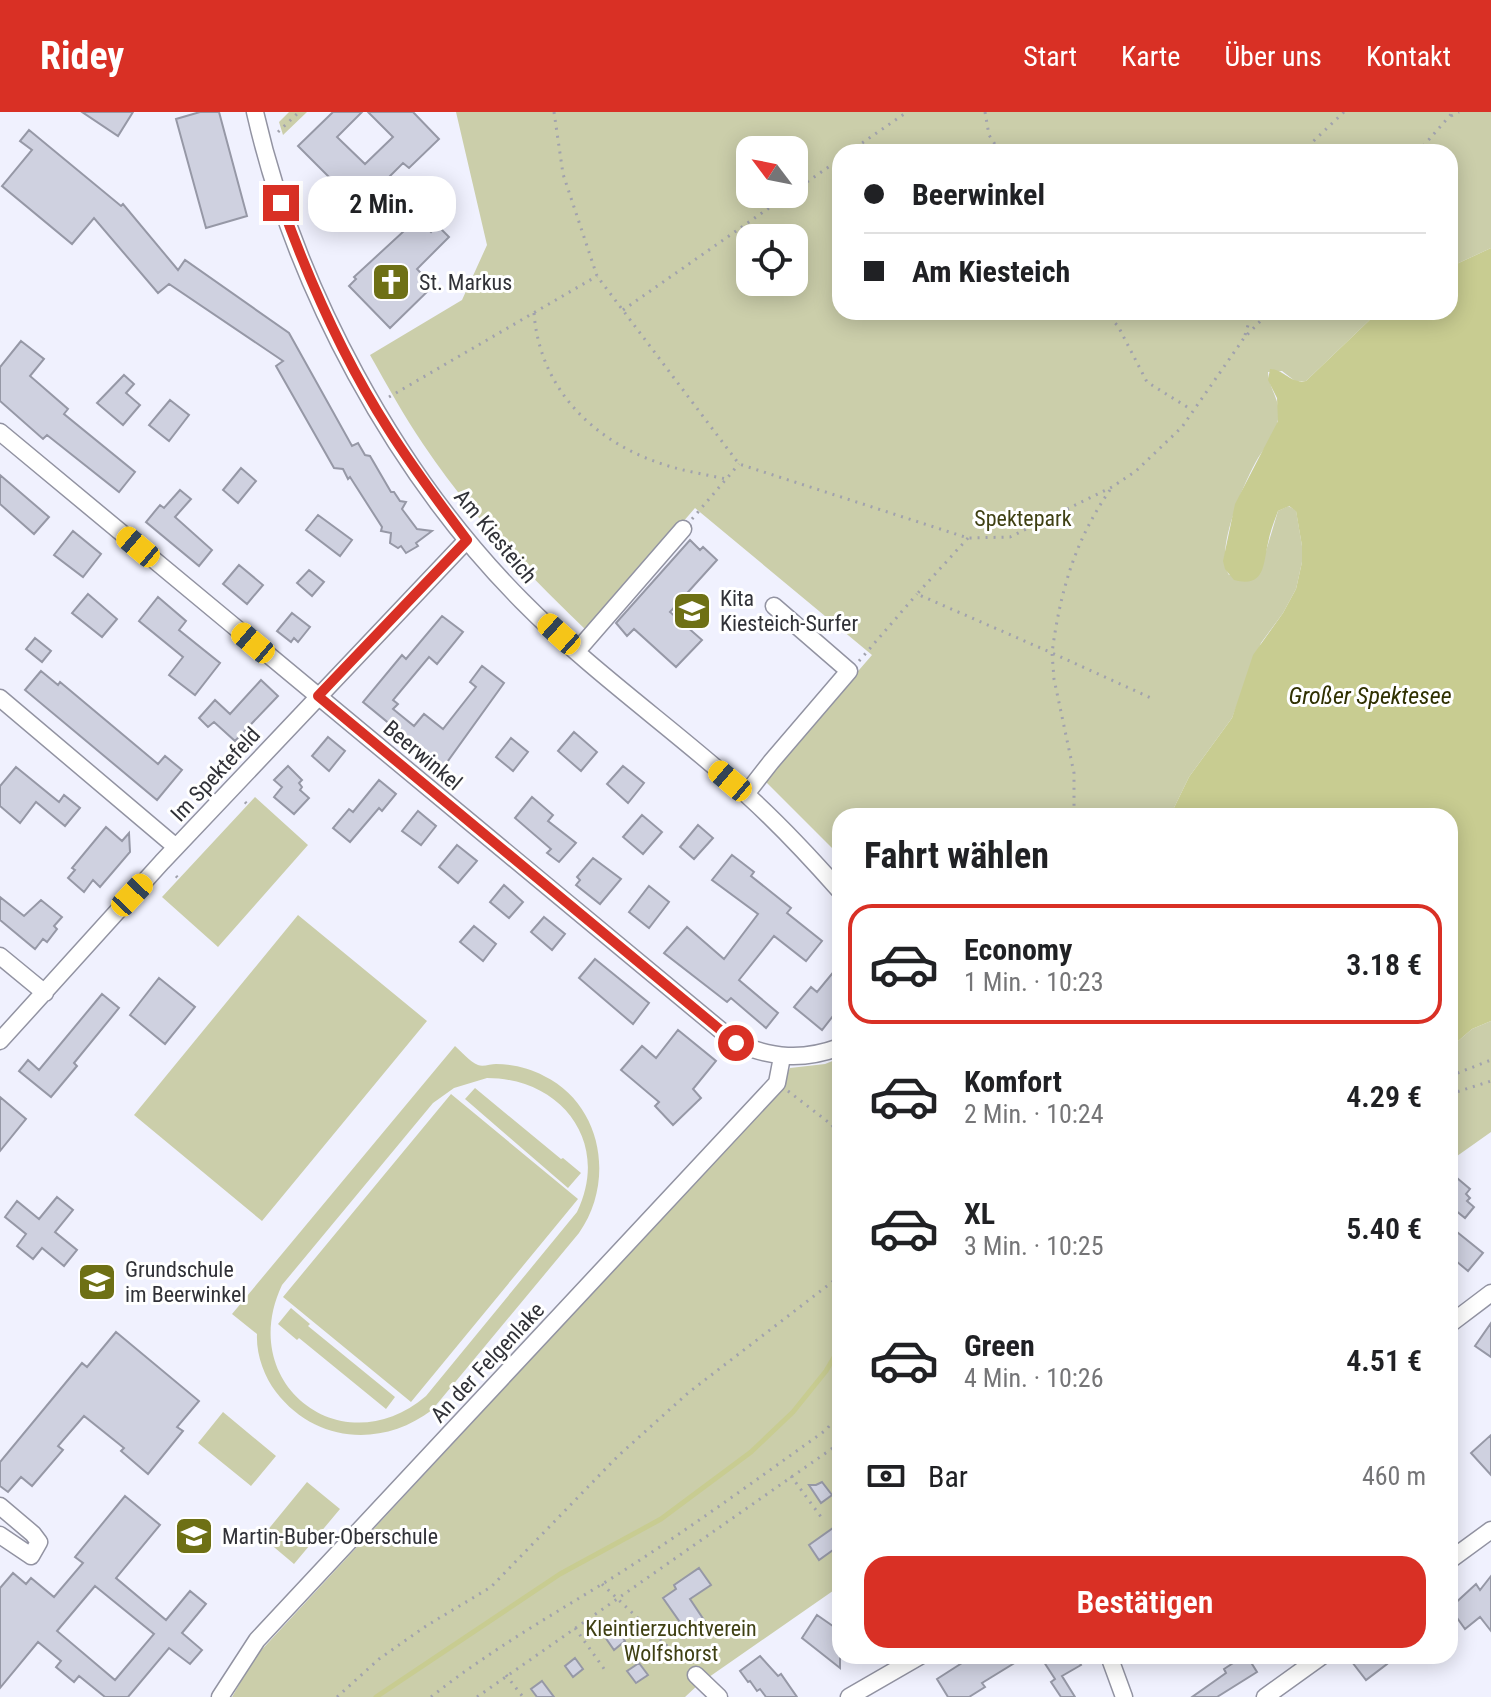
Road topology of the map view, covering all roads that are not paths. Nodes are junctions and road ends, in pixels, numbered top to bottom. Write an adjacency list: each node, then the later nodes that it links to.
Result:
1 (255, 112): 4 (street, Am Kiesteich)
2 (0, 432): 7 (street, Beerwinkel)
3 (683, 529): 6 (street)
4 (467, 540): 6 (street, Am Kiesteich); 7 (street, Im Spektefeld)
5 (774, 606): 9 (street)
6 (577, 651): 9 (street, Am Kiesteich)
7 (318, 696): 10 (street, Im Spektefeld); 16 (street, Beerwinkel)
8 (0, 698): 10 (street)
9 (746, 794): 11 (street, Am Kiesteich)
10 (176, 847): 13 (street, Im Spektefeld)
11 (832, 882)
12 (0, 956): 13 (street)
13 (45, 993): 14 (street, Im Spektefeld)
14 (0, 1041)
15 (832, 1050): 16 (street, Beerwinkel)
16 (782, 1057): 27 (street, An der Felgenlake)
17 (1491, 1293): 18 (street)
18 (1458, 1318)
19 (0, 1506): 21 (street)
20 (1491, 1530): 22 (street)
21 (0, 1535)
22 (1458, 1554)
23 (906, 1664): 29 (street)
24 (1112, 1664): 30 (street)
25 (1311, 1664): 31 (street)
26 (696, 1675): 28 (street)
27 (220, 1697)
28 (719, 1697)
29 (849, 1697)
30 (1124, 1697)
31 (1265, 1697)

